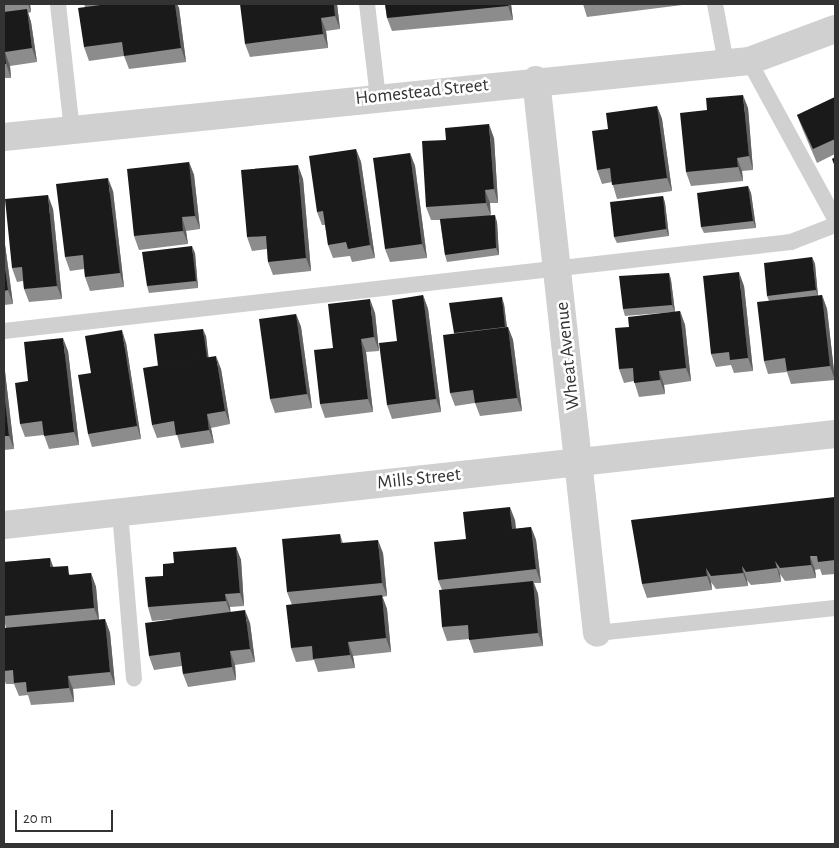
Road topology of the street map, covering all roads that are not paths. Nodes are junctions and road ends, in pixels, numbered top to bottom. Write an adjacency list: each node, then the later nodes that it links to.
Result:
1 (58, 4): 8 (lane)
2 (367, 4): 7 (lane)
3 (715, 4): 5 (lane)
4 (835, 29): 5 (street, Homestead Street)
5 (737, 62): 6 (street, Homestead Street); 10 (lane)
6 (536, 80): 7 (street, Homestead Street); 12 (street, Wheat Avenue)
7 (378, 97): 8 (street, Homestead Street)
8 (72, 130): 9 (street, Homestead Street)
9 (4, 137)
10 (835, 219)
11 (835, 226): 12 (lane)
12 (558, 269): 13 (lane); 15 (street, Wheat Avenue)
13 (4, 331)
14 (835, 434): 15 (street, Mills Street)
15 (579, 461): 16 (street, Mills Street); 19 (street, Wheat Avenue)
16 (120, 512): 17 (street, Mills Street); 20 (lane)
17 (4, 525)
18 (835, 608): 19 (lane)
19 (597, 634)
20 (134, 678)

